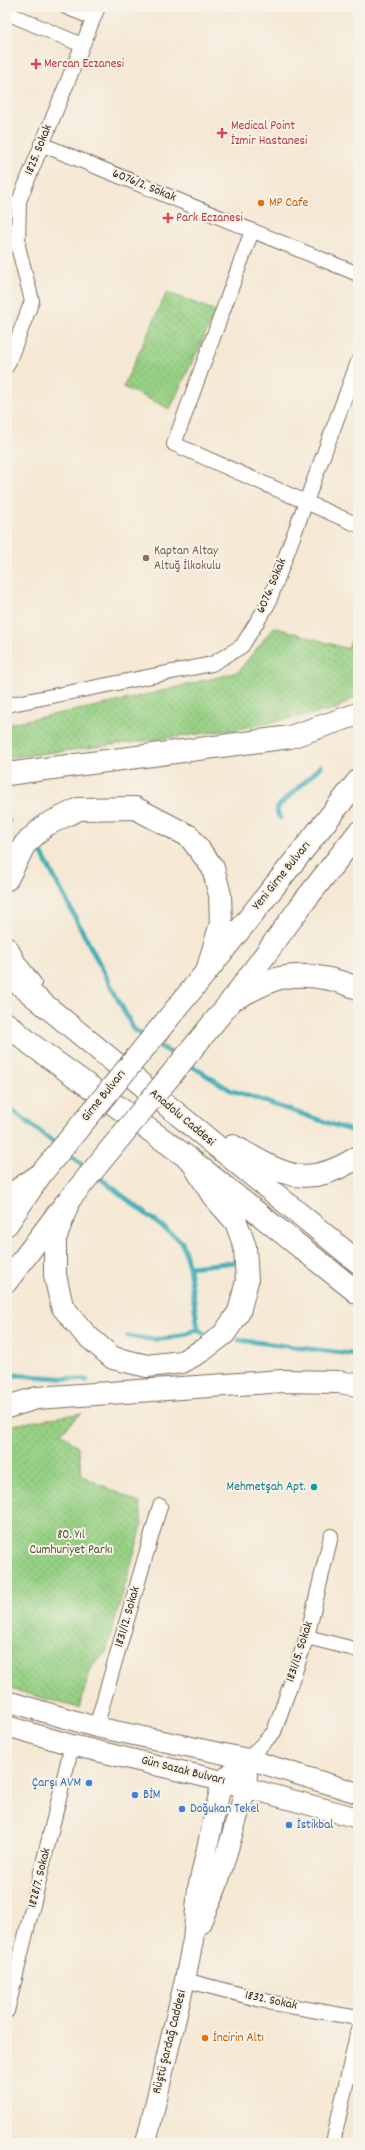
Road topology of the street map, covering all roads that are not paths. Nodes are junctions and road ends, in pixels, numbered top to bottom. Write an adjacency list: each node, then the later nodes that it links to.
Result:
1 (66, 7): 2 (street)
2 (95, 12): 4 (street, 1825. Sokak)
3 (7, 13): 4 (street)
4 (82, 46): 5 (street, 1825. Sokak)
5 (41, 144): 6 (street, 6076/2. Sokak); 9 (street, 1825. Sokak)
6 (252, 231): 7 (street, 6076/2. Sokak); 10 (street)
7 (358, 274)
8 (358, 362): 10 (street, 6076. Sokak)
9 (7, 366)
10 (306, 501): 11 (street); 12 (street, 6076. Sokak)
11 (358, 525)
12 (7, 705)
13 (358, 714): 14 (main road)
14 (7, 774)
15 (358, 782): 19 (main road, Yeni Girne Bulvarı)
16 (358, 833): 22 (main road)
17 (7, 879): 19 (main road)
18 (7, 949): 23 (main road)
19 (207, 971): 30 (main road, Girne Bulvarı, bridge)
20 (7, 974): 23 (main road, Anadolu Caddesi)
21 (358, 988): 22 (main road)
22 (232, 1000): 32 (main road, bridge)
23 (65, 1021): 27 (main road, Anadolu Caddesi)
24 (7, 1024): 26 (main road, Anadolu Caddesi)
25 (7, 1029): 26 (main road)
26 (32, 1045): 29 (main road, Anadolu Caddesi)
27 (207, 1139): 28 (main road); 34 (main road, Anadolu Caddesi)
28 (358, 1157)
29 (191, 1160): 32 (main road); 36 (main road, Anadolu Caddesi)
30 (40, 1174): 31 (main road); 33 (main road, Girne Bulvarı)
31 (7, 1197)
32 (69, 1200): 35 (main road)
33 (7, 1224)
34 (358, 1262)
35 (7, 1281)
36 (358, 1293)
37 (358, 1385): 38 (main road)
38 (7, 1407)
39 (160, 1506): 45 (street, 1831/12. Sokak)
40 (331, 1536): 41 (street, 1831/15. Sokak)
41 (306, 1637): 42 (street); 47 (street, 1831/15. Sokak)
42 (358, 1650)
43 (7, 1702): 45 (main road, Gün Sazak Bulvarı)
44 (7, 1726): 46 (main road, Gün Sazak Bulvarı)
45 (96, 1727): 47 (main road, Gün Sazak Bulvarı)
46 (72, 1745): 48 (main road, Gün Sazak Bulvarı); 54 (street, 1828/7. Sokak)
47 (248, 1759): 48 (main road); 49 (main road, Rüştü Şardağ Caddesi); 50 (main road, Gün Sazak Bulvarı)
48 (222, 1781): 49 (main road, Gün Sazak Bulvarı); 52 (main road, Rüştü Şardağ Caddesi)
49 (246, 1788): 51 (main road, Gün Sazak Bulvarı); 52 (main road, Rüştü Şardağ Caddesi)
50 (358, 1793)
51 (358, 1818)
52 (193, 1940): 53 (main road, Rüştü Şardağ Caddesi)
53 (185, 1980): 55 (street, 1832. Sokak); 57 (main road, Rüştü Şardağ Caddesi)
54 (7, 2011)
55 (358, 2018)
56 (358, 2030): 58 (street)
57 (146, 2143)
58 (333, 2143)

